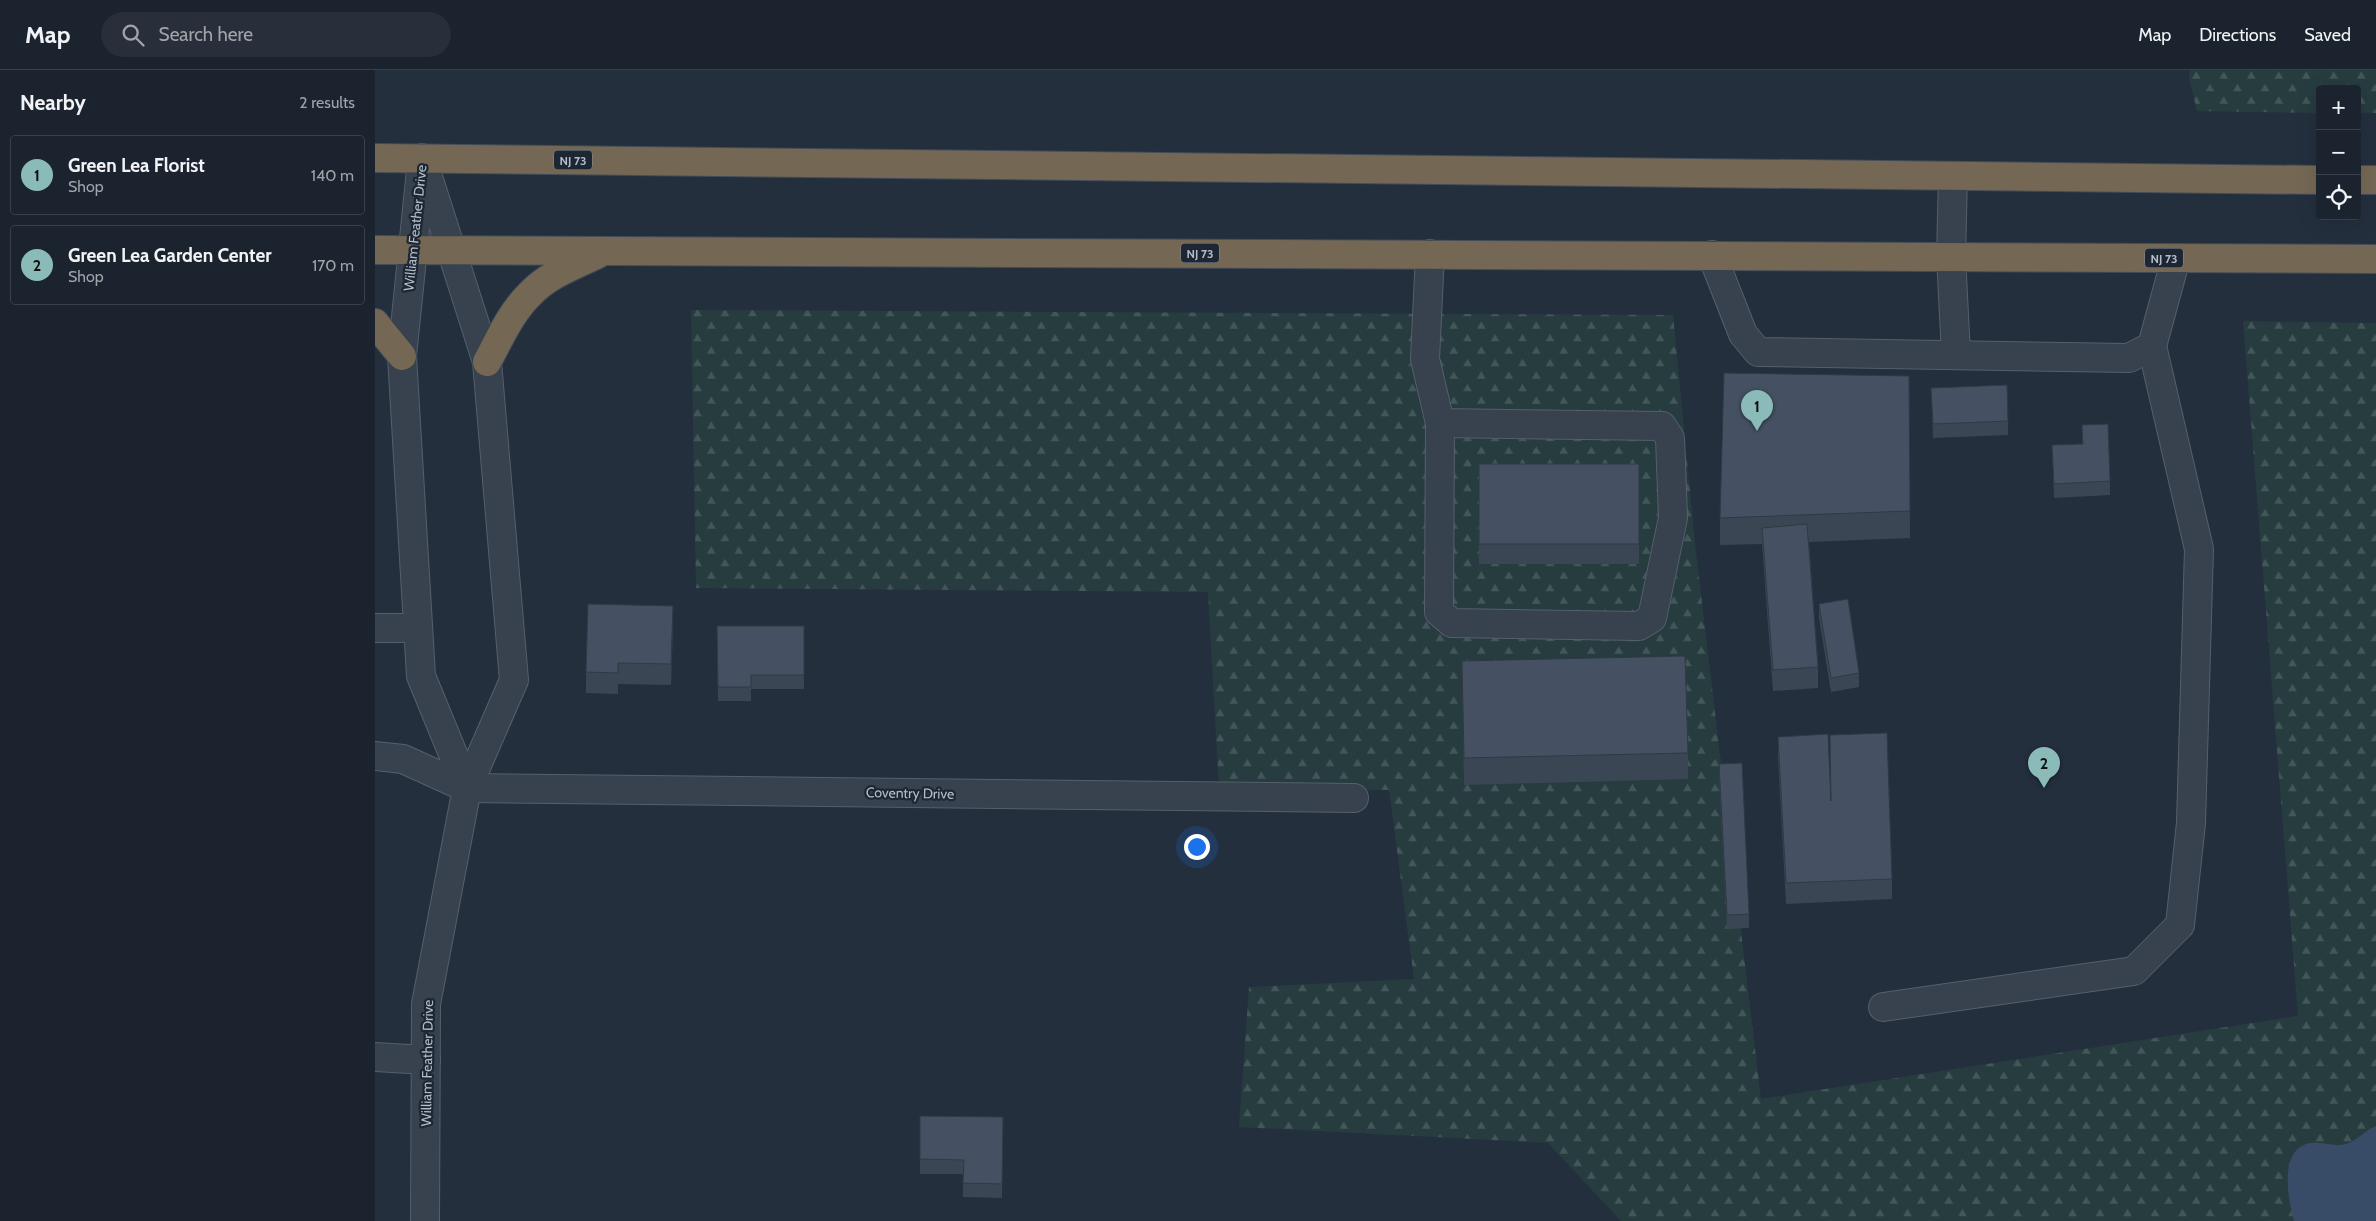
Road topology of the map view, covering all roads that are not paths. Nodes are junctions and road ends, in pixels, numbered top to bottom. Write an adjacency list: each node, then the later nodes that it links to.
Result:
1 (375, 158): 2 (highway, NJ 73)
2 (422, 158): 3 (highway, NJ 73); 8 (street, William Feather Drive); 9 (street, William Feather Drive)
3 (1953, 177): 4 (highway, NJ 73); 13 (street)
4 (2316, 180)
5 (2361, 180): 6 (highway)
6 (2376, 180)
7 (375, 250): 8 (highway, NJ 73)
8 (412, 250): 9 (highway, NJ 73); 18 (street, William Feather Drive)
9 (450, 250): 10 (highway, NJ 73); 20 (street, William Feather Drive)
10 (604, 251): 11 (highway, NJ 73); 20 (highway)
11 (1430, 254): 12 (highway, NJ 73); 21 (street)
12 (1712, 255): 13 (highway, NJ 73); 19 (street)
13 (1951, 256): 14 (highway, NJ 73); 19 (street)
14 (2176, 258): 15 (highway, NJ 73); 17 (street)
15 (2376, 259)
16 (375, 323): 18 (highway)
17 (2153, 346): 19 (street); 27 (street)
18 (401, 356): 23 (street, William Feather Drive)
19 (1956, 356)
20 (487, 362): 25 (street, William Feather Drive)
21 (1440, 422): 21 (street)
22 (375, 628): 23 (street)
23 (419, 628): 25 (street, William Feather Drive)
24 (375, 756): 25 (street)
25 (467, 788): 26 (street, Coventry Drive); 29 (street, William Feather Drive)
26 (1354, 798)
27 (1883, 1007)
28 (375, 1057): 29 (street)
29 (426, 1060): 30 (street, William Feather Drive)
30 (425, 1221)

